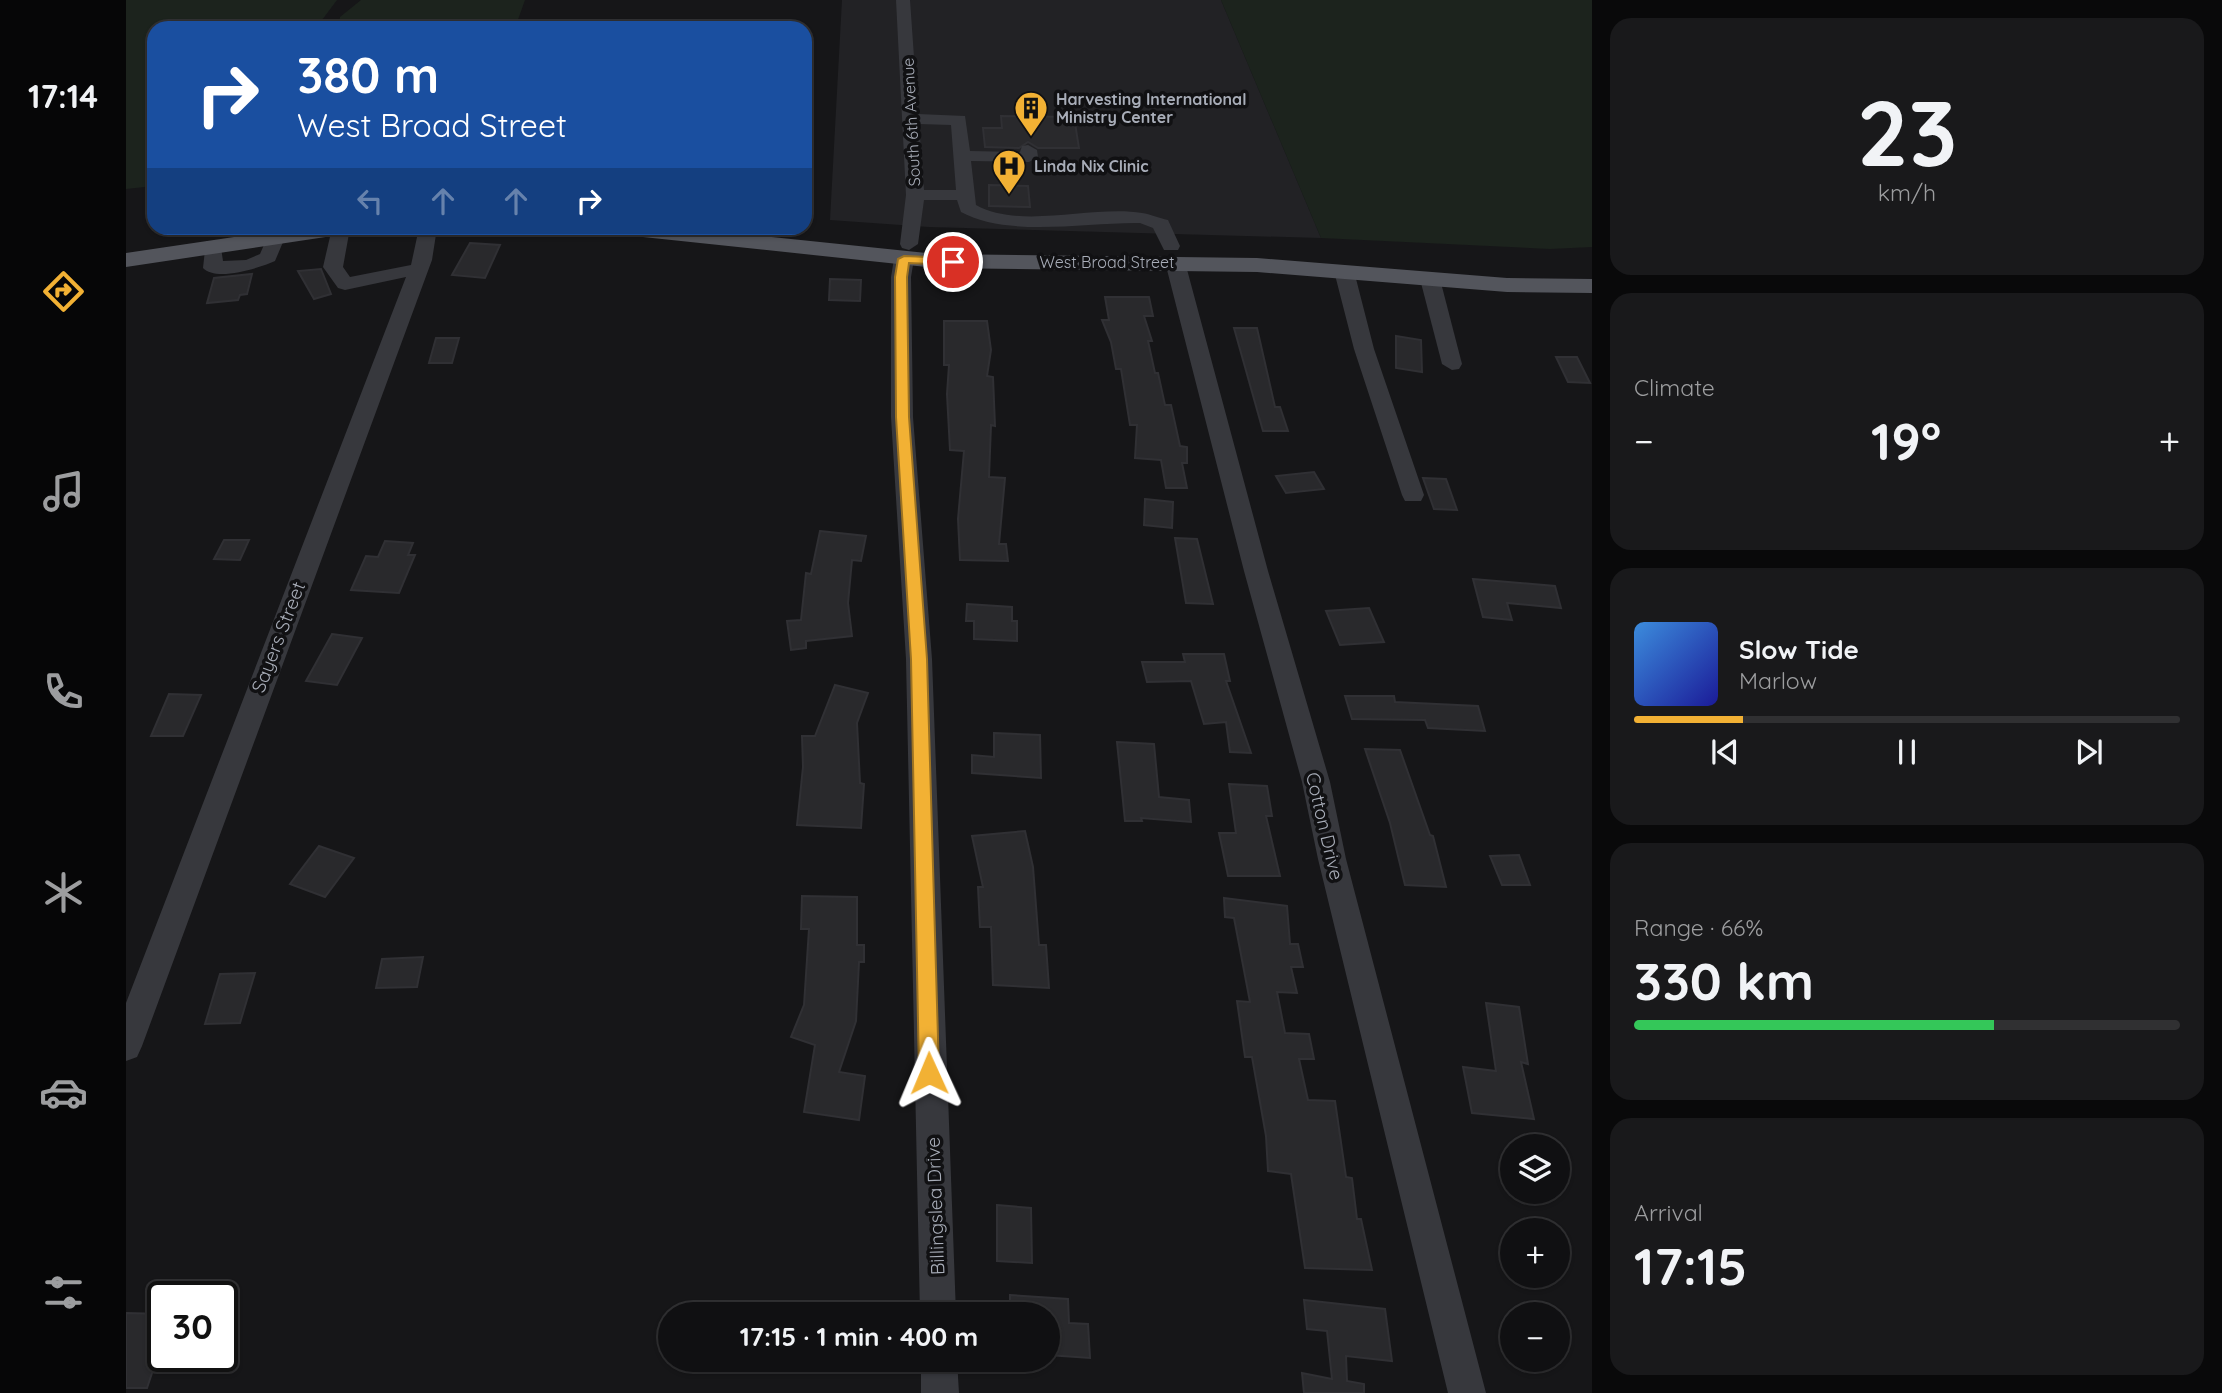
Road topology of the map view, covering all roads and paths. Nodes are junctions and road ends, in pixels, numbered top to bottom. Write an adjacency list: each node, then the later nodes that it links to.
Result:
1 (903, 0): 2 (street, South 6th Avenue)
2 (911, 119): 4 (street); 5 (street, South 6th Avenue)
3 (1028, 150): 4 (street)
4 (962, 156): 6 (street)
5 (915, 195): 6 (street); 14 (street, South 6th Avenue)
6 (965, 195): 15 (street)
7 (248, 235): 12 (main road)
8 (339, 235): 17 (street)
9 (426, 235): 17 (street, Sayers Street)
10 (710, 235): 14 (main road, West Broad Street)
11 (812, 235): 14 (main road, West Broad Street)
12 (219, 236): 13 (main road); 16 (main road)
13 (126, 244)
14 (906, 251): 15 (main road, West Broad Street); 25 (street, Billingslea Drive)
15 (1173, 254): 18 (main road, West Broad Street); 19 (main road, West Broad Street); 28 (street, Cotton Drive)
16 (126, 260)
17 (418, 270): 24 (street, Sayers Street)
18 (1592, 270)
19 (1344, 271): 20 (main road, West Broad Street); 23 (street)
20 (1430, 279): 21 (main road, West Broad Street); 22 (street)
21 (1592, 286)
22 (1452, 364)
23 (1413, 495)
24 (126, 1046)
25 (939, 1302)
26 (939, 1372): 27 (street)
27 (940, 1393)
28 (1467, 1393)

